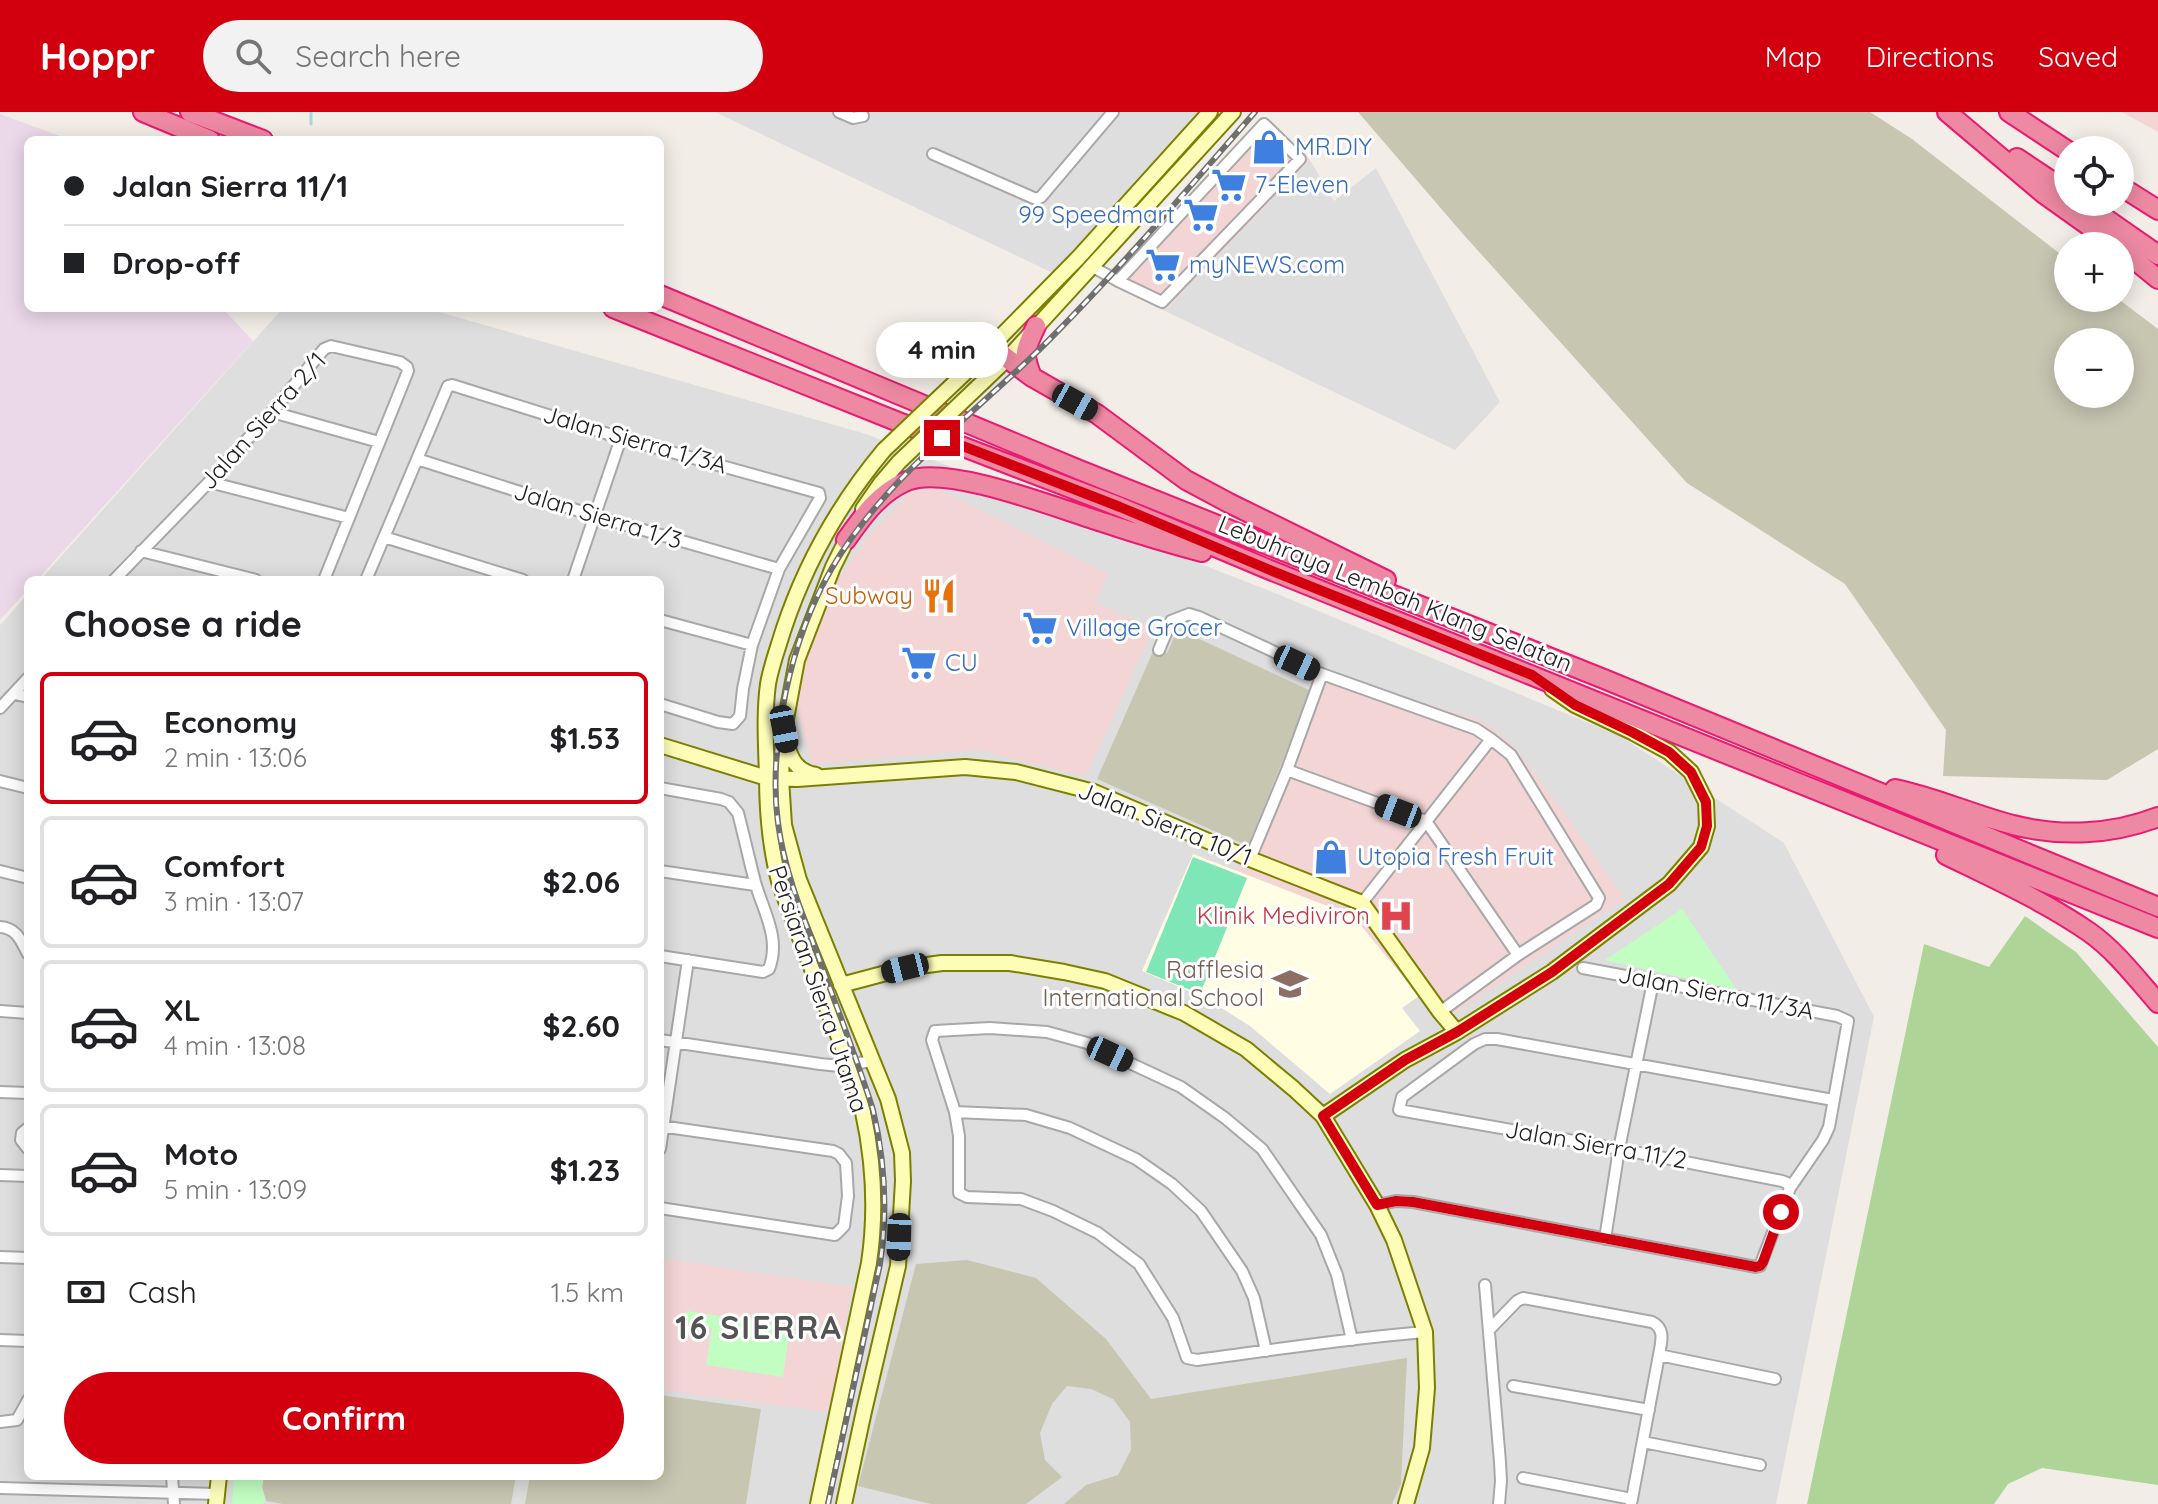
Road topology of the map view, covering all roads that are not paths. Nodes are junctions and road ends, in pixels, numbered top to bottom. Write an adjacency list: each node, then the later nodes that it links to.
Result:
1 (143, 112): 10 (highway)
2 (190, 112): 11 (highway)
3 (839, 112): 9 (street)
4 (1113, 112): 13 (street)
5 (1210, 112): 27 (main road)
6 (1233, 112): 21 (main road)
7 (1948, 112): 14 (highway); 18 (highway)
8 (2009, 112): 12 (highway)
9 (863, 116)
10 (200, 136)
11 (253, 136)
12 (2054, 142)
13 (933, 154)
14 (2054, 183)
15 (2134, 195): 16 (highway)
16 (2158, 210)
17 (2102, 216): 19 (highway)
18 (2098, 232)
19 (2158, 255)
20 (2134, 259): 22 (highway)
21 (1091, 266): 23 (street); 26 (main road)
22 (2158, 279)
23 (1118, 281): 23 (street)
24 (664, 297): 52 (highway, Lebuhraya Lembah Klang Selatan)
25 (623, 312): 40 (highway, Lebuhraya Lembah Klang Selatan)
26 (1036, 326): 27 (main road); 28 (highway)
27 (1000, 353): 28 (highway); 37 (main road, Persiaran Sierra Utama, bridge); 61 (main road, Persiaran Sierra Utama, bridge)
28 (1032, 377): 52 (highway)
29 (272, 412): 31 (street); 31 (street, Jalan Sierra 2/1); 33 (street, Jalan Sierra 2/1)
30 (621, 438): 32 (street, Jalan Sierra 1/3A); 34 (street); 39 (street, Jalan Sierra 1/3A)
31 (379, 442): 35 (street, Jalan Sierra 2/1)
32 (417, 459): 34 (street, Jalan Sierra 1/3); 36 (street)
33 (209, 482): 35 (street); 38 (street, Jalan Sierra 2/1)
34 (595, 516): 39 (street, Jalan Sierra 1/3); 46 (street)
35 (349, 518): 43 (street, Jalan Sierra 2/1)
36 (384, 537): 44 (street); 45 (street)
37 (846, 540): 40 (highway); 58 (main road, Persiaran Sierra Utama)
38 (141, 551): 41 (street, Jalan Sierra 2/1); 42 (street)
39 (779, 569): 48 (street)
40 (1270, 570): 51 (highway, Lebuhraya Lembah Klang Selatan)
41 (118, 576)
42 (240, 576)
43 (326, 576)
44 (368, 576)
45 (510, 576)
46 (574, 576)
47 (664, 621): 48 (street)
48 (752, 645): 56 (street)
49 (1159, 650): 50 (street)
50 (1322, 674): 59 (street); 63 (street)
51 (1532, 675): 72 (highway, Lebuhraya Lembah Klang Selatan); 94 (main road)
52 (1604, 679): 67 (highway, Lebuhraya Lembah Klang Selatan)
53 (24, 683): 54 (street)
54 (15, 694): 55 (street); 57 (street)
55 (24, 696)
56 (664, 705)
57 (0, 708)
58 (784, 729): 64 (main road); 65 (main road, Persiaran Sierra Utama)
59 (1491, 739): 71 (street); 83 (street)
60 (664, 746): 62 (main road)
61 (766, 752): 62 (main road); 65 (main road, Persiaran Sierra Utama)
62 (739, 768): 65 (main road)
63 (1287, 770): 71 (street); 73 (street)
64 (824, 776): 65 (main road, Jalan Sierra 10/1); 73 (main road, Jalan Sierra 10/1)
65 (774, 778): 88 (main road, Persiaran Sierra Utama); 89 (main road, Persiaran Sierra Utama)
66 (0, 781): 68 (street)
67 (1860, 786): 70 (highway); 79 (highway, Lebuhraya Lembah Klang Selatan)
68 (24, 787)
69 (664, 789): 77 (street)
70 (2158, 817)
71 (1426, 821): 78 (street); 83 (street)
72 (1926, 836): 81 (highway, Lebuhraya Lembah Klang Selatan); 90 (highway)
73 (1250, 859): 78 (main road, Jalan Sierra 10/1)
74 (0, 871): 76 (street)
75 (664, 872): 77 (street)
76 (24, 877)
77 (755, 885): 85 (street)
78 (1362, 903): 92 (main road)
79 (2158, 907)
80 (0, 927): 82 (street)
81 (2158, 928)
82 (24, 946)
83 (1518, 955): 92 (street)
84 (664, 957): 85 (street)
85 (688, 960): 96 (street)
86 (1583, 968): 87 (street, Jalan Sierra 11/3A)
87 (1653, 982): 99 (street); 102 (street, Jalan Sierra 11/3A)
88 (841, 985): 89 (street); 97 (main road, Persiaran Sierra Utama); 105 (main road)
89 (820, 990): 98 (main road, Persiaran Sierra Utama)
90 (2158, 1003)
91 (0, 1011): 93 (street)
92 (1440, 1012): 94 (main road)
93 (24, 1013)
94 (1457, 1032): 105 (main road)
95 (664, 1040): 96 (street)
96 (676, 1042): 98 (street); 104 (street)
97 (872, 1061): 98 (street); 137 (main road, Persiaran Sierra Utama)
98 (849, 1064): 136 (main road, Persiaran Sierra Utama)
99 (1636, 1064): 102 (street); 107 (street); 107 (street, Jalan Sierra 11/2)
100 (0, 1092): 101 (street)
101 (24, 1093)
102 (1833, 1100): 110 (street)
103 (955, 1112): 120 (street); 122 (street); 122 (street)
104 (664, 1114)
105 (1323, 1116): 111 (main road)
106 (664, 1126): 112 (street)
107 (1619, 1149): 110 (street, Jalan Sierra 11/2); 113 (street)
108 (0, 1175): 109 (street)
109 (24, 1176)
110 (1790, 1188): 113 (street)
111 (1377, 1205): 113 (street); 118 (main road)
112 (664, 1209)
113 (1605, 1239)
114 (0, 1257): 115 (street)
115 (24, 1258)
116 (1485, 1285): 117 (street)
117 (1489, 1330): 123 (street); 139 (street)
118 (1425, 1332): 120 (street); 138 (main road)
119 (0, 1340): 121 (street)
120 (1352, 1340): 122 (street)
121 (24, 1341)
122 (1266, 1351)
123 (1659, 1355): 124 (street); 127 (street)
124 (1775, 1379)
125 (1513, 1386): 127 (street)
126 (24, 1407): 128 (street)
127 (1649, 1410): 129 (street)
128 (0, 1422)
129 (1643, 1442): 130 (street); 135 (street)
130 (1760, 1465)
131 (1523, 1478): 135 (street)
132 (0, 1488): 133 (street)
133 (174, 1499): 134 (street)
134 (217, 1499)
135 (1632, 1502)
136 (818, 1504)
137 (844, 1504)
138 (1406, 1504)
139 (1499, 1504)

